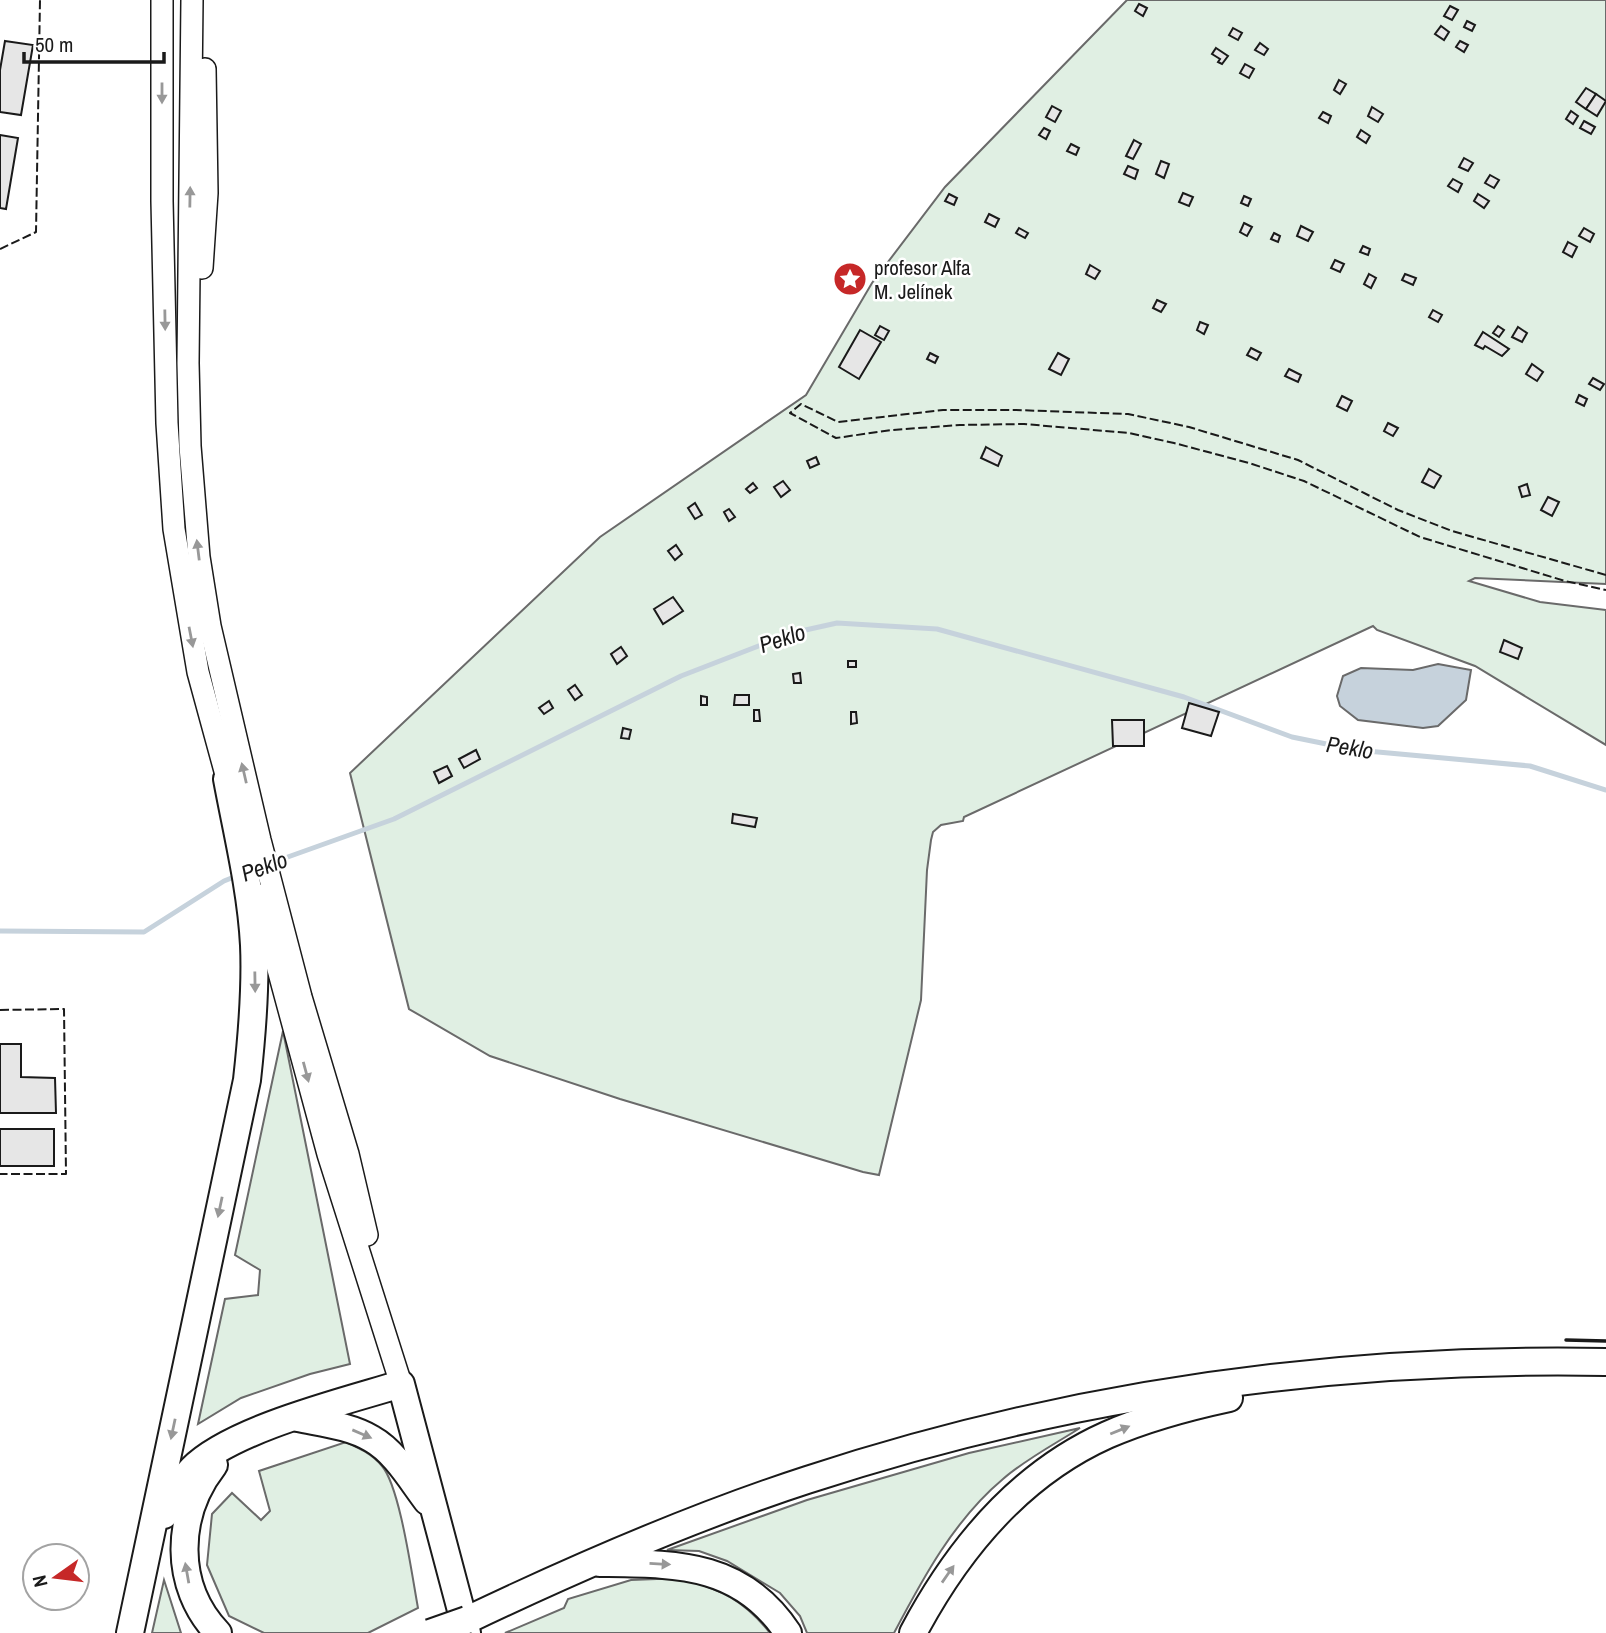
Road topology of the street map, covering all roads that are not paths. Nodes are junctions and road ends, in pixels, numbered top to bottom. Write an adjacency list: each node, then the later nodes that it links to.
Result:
1 (162, 0): 5 (street, one-way to 5)
2 (192, 0): 4 (street, one-way to 2)
3 (204, 0): 4 (street)
4 (188, 363): 6 (street, one-way to 4)
5 (227, 779): 6 (main road)
6 (248, 843): 7 (main road)
7 (263, 911): 10 (street); 14 (main road, one-way to 14)
8 (1606, 1362): 9 (main road)
9 (1364, 1367): 15 (main road); 22 (main road, one-way to 9)
10 (401, 1384): 11 (main road); 13 (main road)
11 (296, 1417): 12 (main road); 13 (main road, one-way to 13)
12 (265, 1428): 14 (main road); 18 (main road, one-way to 12)
13 (434, 1510): 16 (main road)
14 (149, 1544): 17 (main road)
15 (591, 1563): 16 (main road); 21 (main road, one-way to 21)
16 (461, 1629): 19 (main road, bridge); 20 (main road, bridge)
17 (130, 1633)
18 (218, 1633)
19 (430, 1633)
20 (442, 1633)
21 (788, 1633)
22 (913, 1633)

